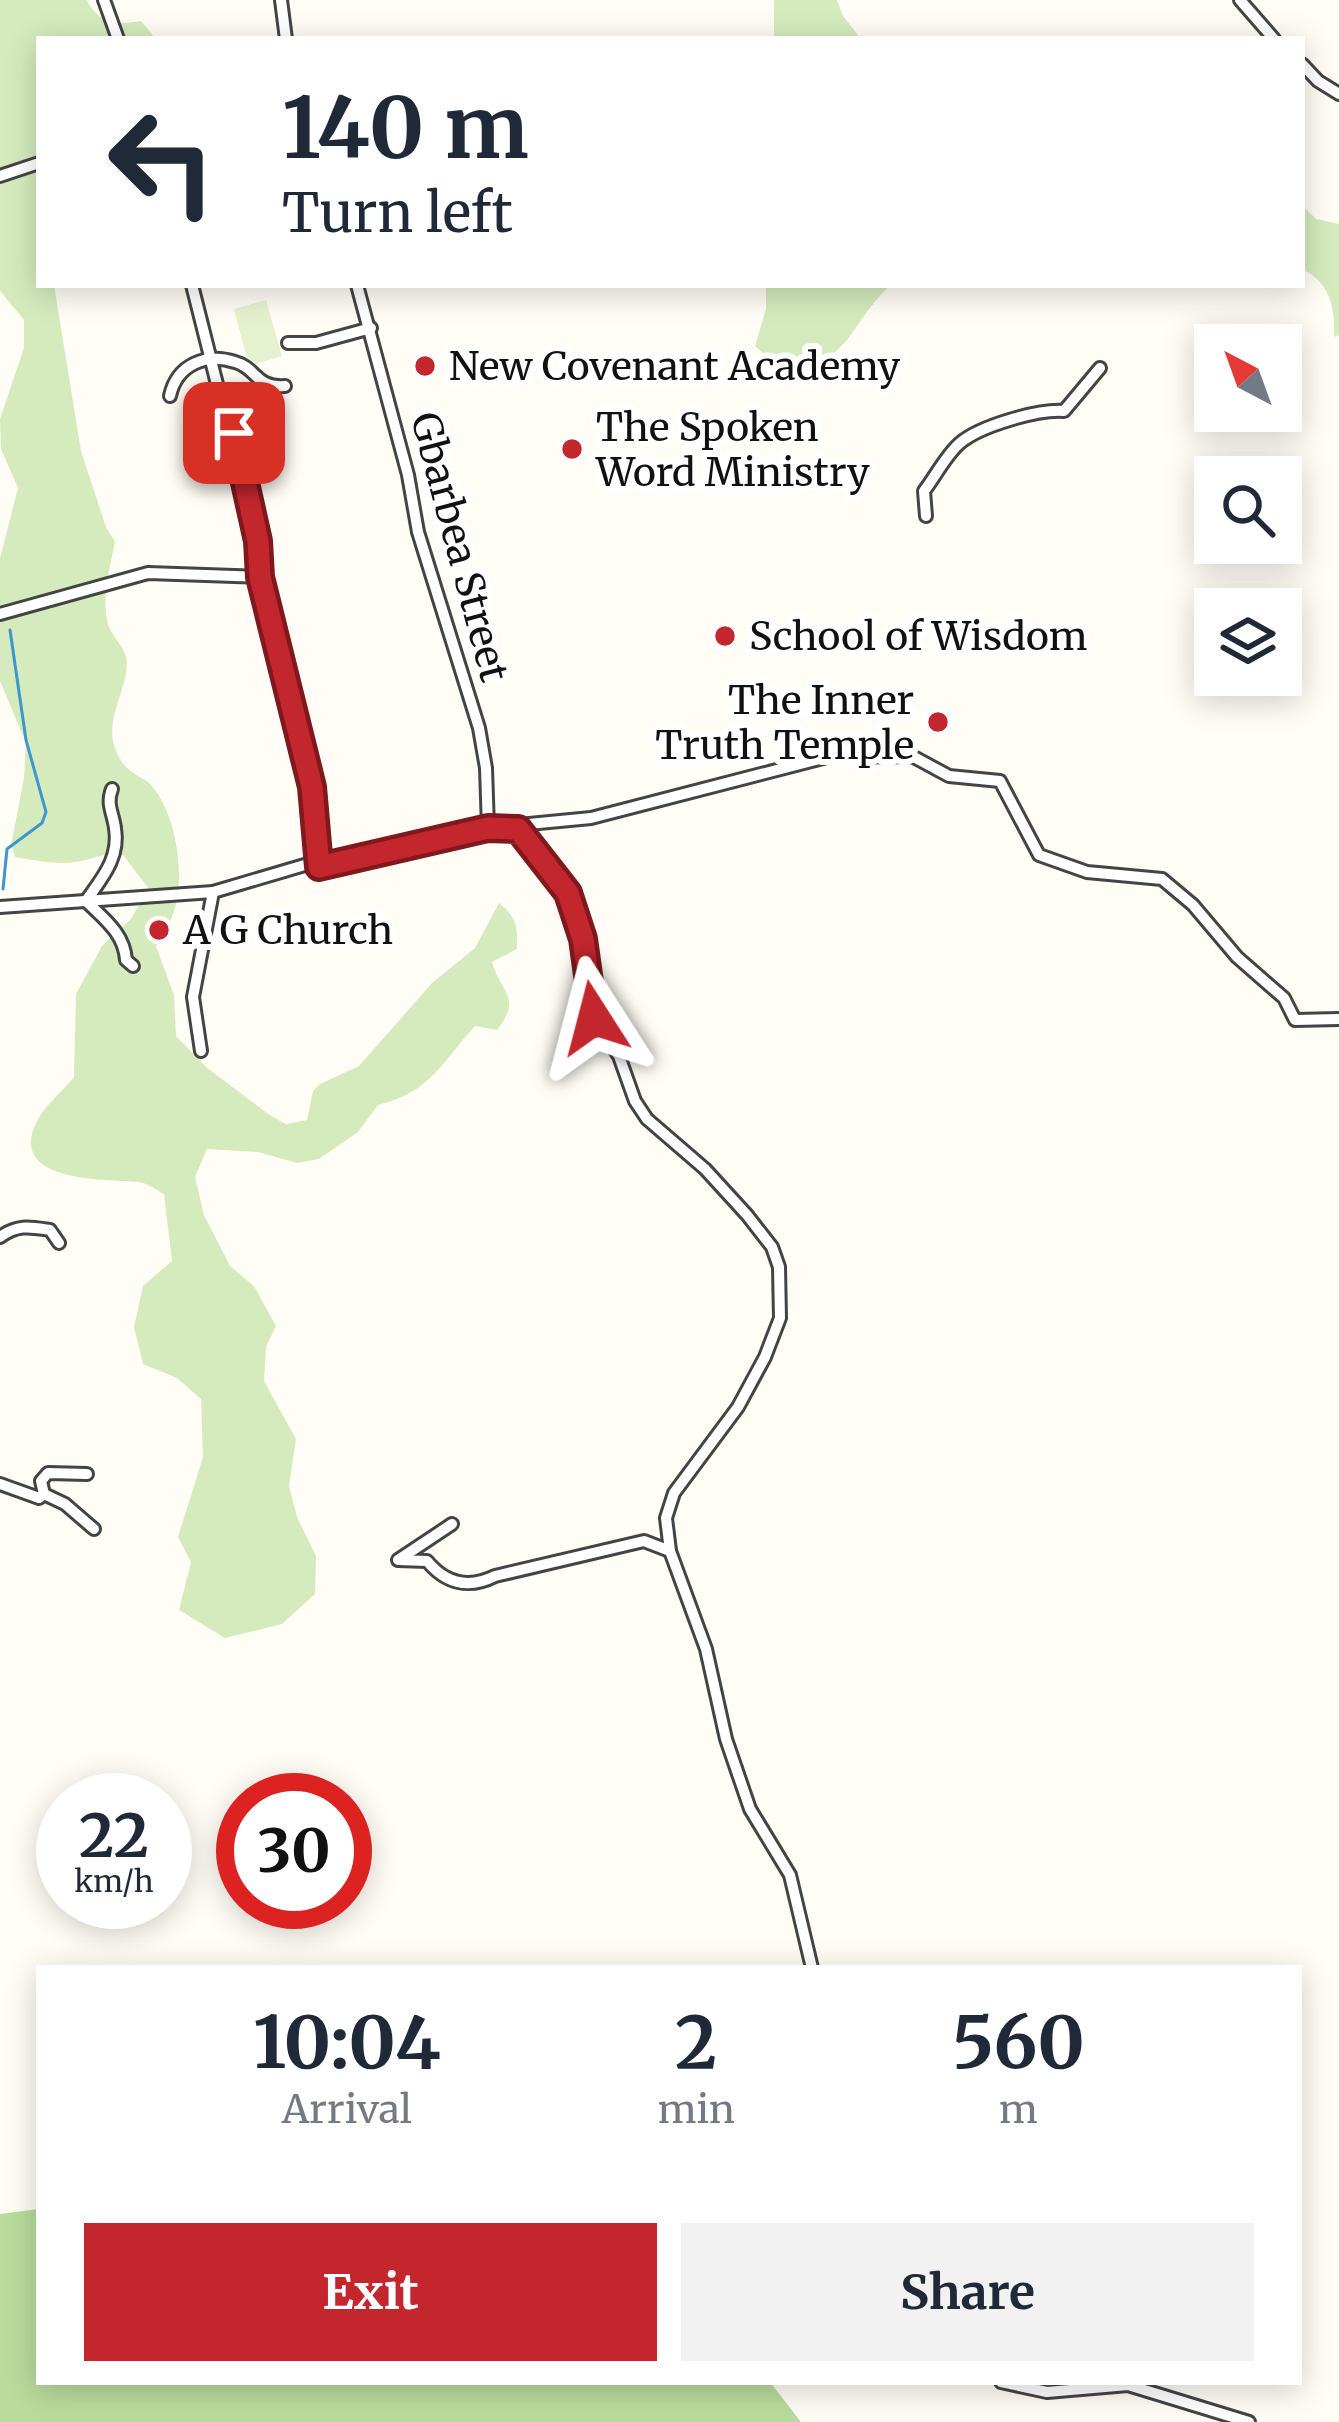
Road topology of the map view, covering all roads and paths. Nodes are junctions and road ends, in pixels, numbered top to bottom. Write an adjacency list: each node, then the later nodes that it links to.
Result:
1 (104, 0): 4 (street)
2 (281, 0): 5 (street)
3 (1240, 0): 6 (street)
4 (117, 36)
5 (286, 36)
6 (1271, 36)
7 (1305, 67): 8 (street)
8 (1339, 94)
9 (36, 164): 10 (street)
10 (0, 176)
11 (193, 288): 15 (street)
12 (359, 288): 13 (street, Gbarbea Street)
13 (371, 328): 14 (street); 26 (street, Gbarbea Street)
14 (288, 343)
15 (211, 356): 18 (street); 19 (street); 20 (street)
16 (1100, 368): 22 (street)
17 (286, 386): 18 (street)
18 (263, 390): 20 (street); 21 (street)
19 (170, 396)
20 (223, 408): 21 (street)
21 (241, 458): 23 (street)
22 (926, 516)
23 (260, 577): 24 (street); 27 (street)
24 (0, 614)
25 (112, 789): 29 (street)
26 (491, 829): 27 (street); 32 (street); 41 (street)
27 (319, 867): 28 (street)
28 (213, 892): 29 (street); 33 (street)
29 (86, 901): 30 (street); 31 (street)
30 (0, 907)
31 (133, 966)
32 (1339, 1019)
33 (201, 1051)
34 (0, 1237): 35 (street)
35 (59, 1243)
36 (88, 1474): 38 (street)
37 (0, 1484): 38 (street)
38 (44, 1494): 40 (street)
39 (452, 1524): 41 (street)
40 (94, 1528)
41 (670, 1551): 42 (street)
42 (811, 1965)
43 (1014, 2385): 44 (street)
44 (1128, 2385)
45 (1128, 2385): 46 (street)
46 (1249, 2422)

